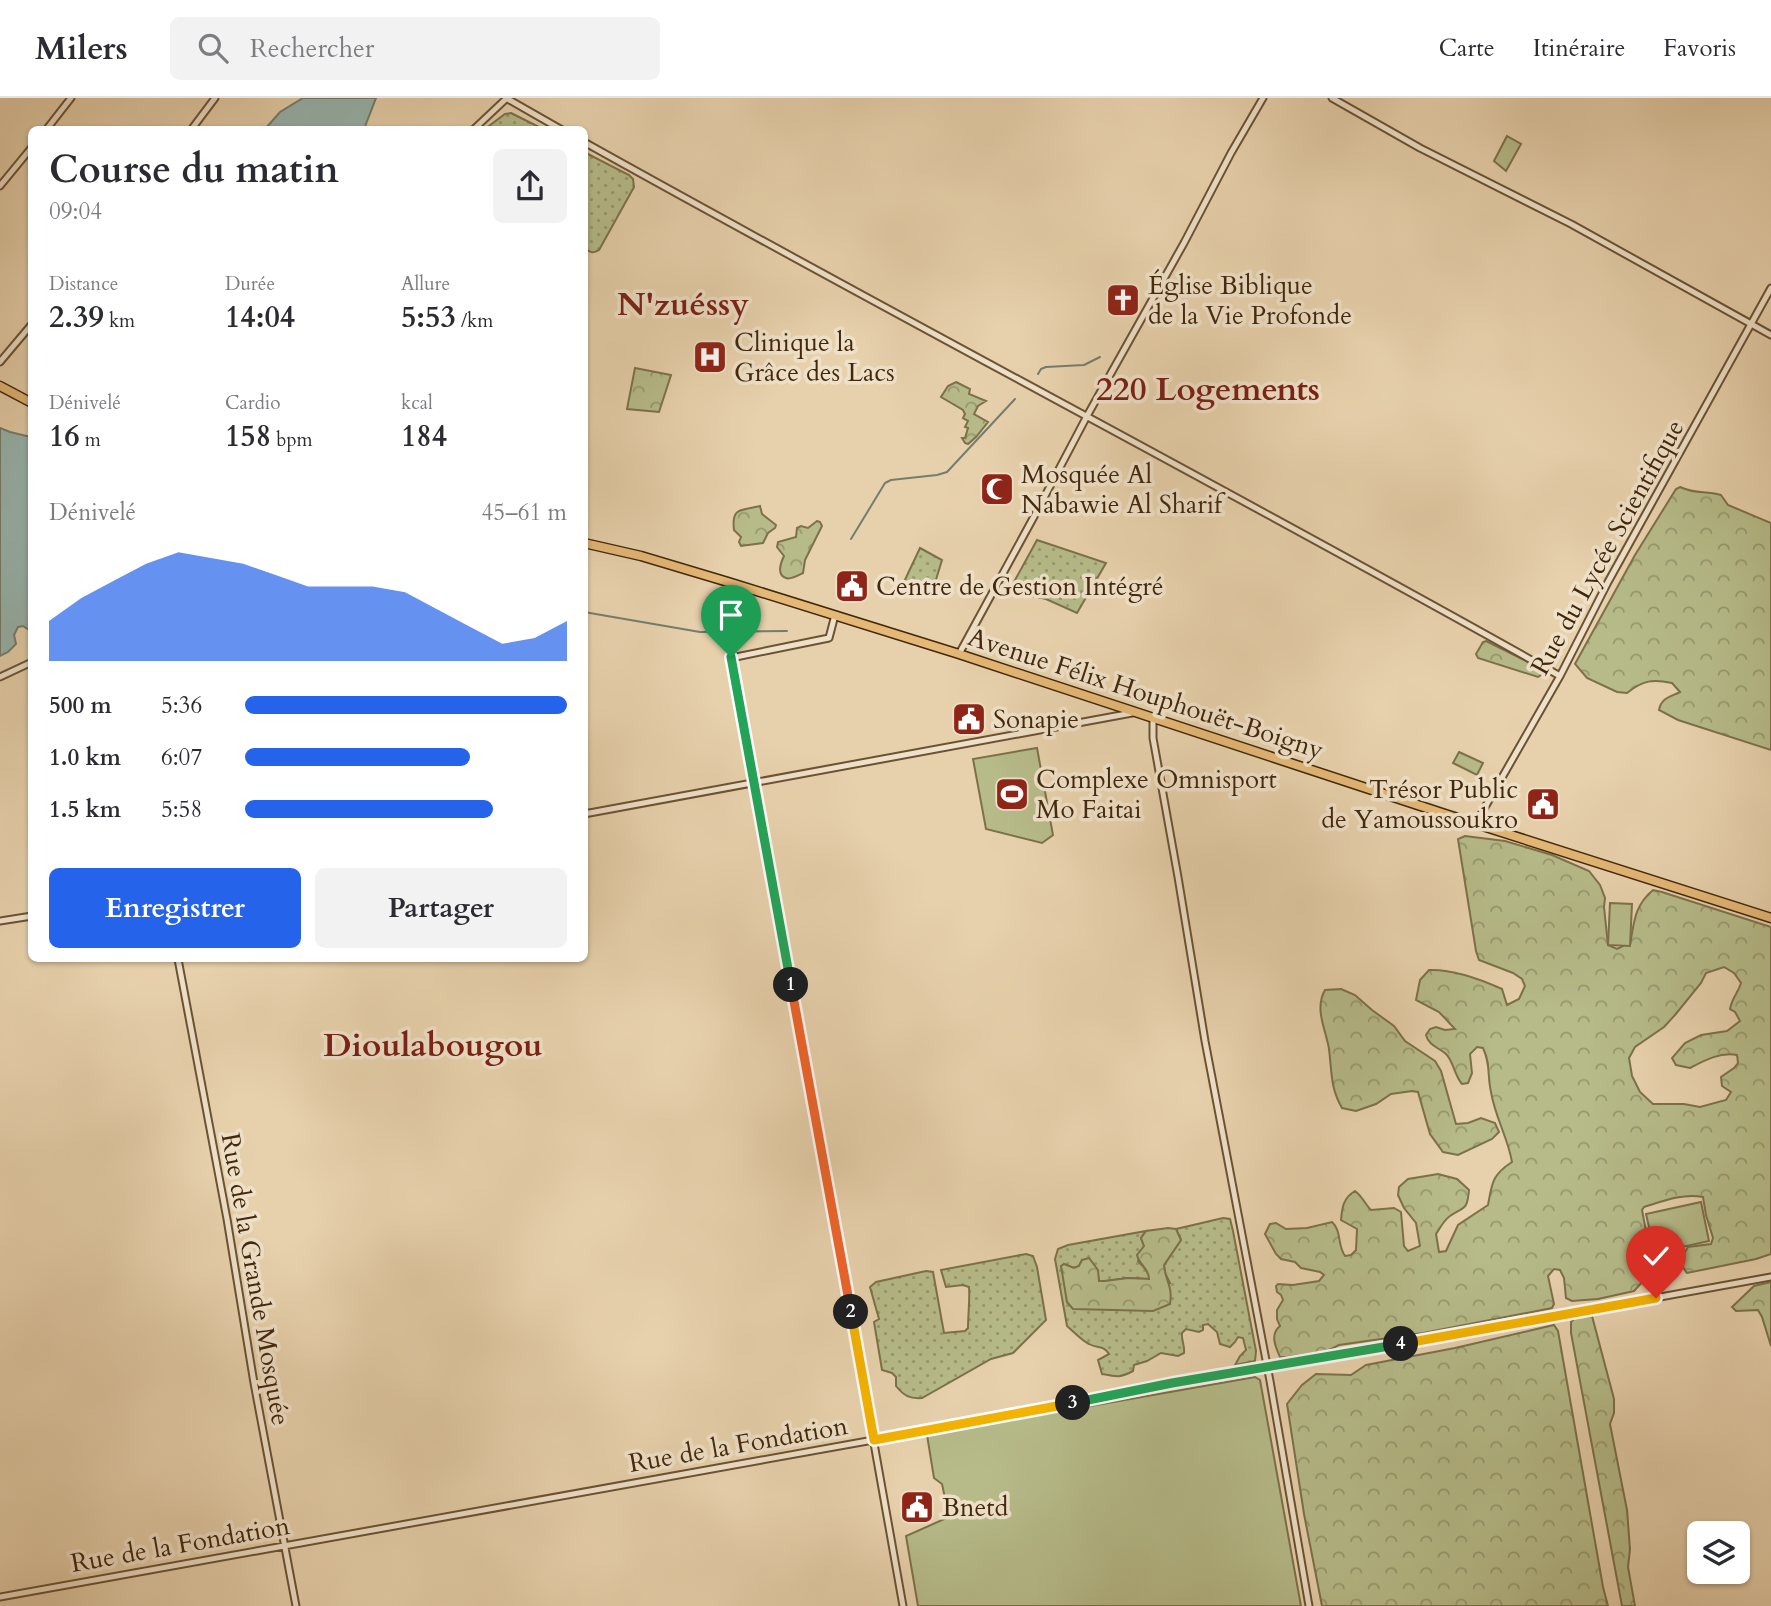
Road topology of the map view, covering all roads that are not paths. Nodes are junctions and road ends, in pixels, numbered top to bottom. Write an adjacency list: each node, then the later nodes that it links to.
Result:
1 (71, 98): 6 (street)
2 (215, 98): 7 (street)
3 (507, 98): 8 (street); 9 (street)
4 (1263, 98): 20 (street)
5 (1332, 98): 14 (street)
6 (49, 126)
7 (194, 126)
8 (476, 126)
9 (555, 126)
10 (588, 144): 20 (street)
11 (28, 152): 12 (street)
12 (0, 186)
13 (1771, 288): 14 (street, Rue du Lycée Scientifique)
14 (1752, 324): 16 (street); 25 (street, Rue du Lycée Scientifique)
15 (28, 329): 17 (street)
16 (1771, 335)
17 (0, 362)
18 (0, 386): 19 (highway)
19 (28, 401)
20 (1087, 416): 23 (street); 25 (street)
21 (588, 544): 22 (highway, Avenue Félix Houphouët-Boigny)
22 (835, 615): 23 (highway, Avenue Félix Houphouët-Boigny); 29 (street)
23 (959, 654): 27 (highway, Avenue Félix Houphouët-Boigny)
24 (28, 664): 26 (street)
25 (1560, 676): 31 (street, Rue du Lycée Scientifique)
26 (0, 677)
27 (1136, 712): 28 (highway, Avenue Félix Houphouët-Boigny); 29 (street)
28 (1153, 717): 31 (highway, Avenue Félix Houphouët-Boigny); 37 (street)
29 (754, 783): 30 (street); 38 (street)
30 (588, 813)
31 (1476, 823): 33 (highway, Avenue Félix Houphouët-Boigny)
32 (28, 917): 34 (street)
33 (1771, 918)
34 (0, 921)
35 (179, 962): 39 (street, Rue de la Grande Mosquée)
36 (1771, 1277): 37 (street, Rue de la Fondation)
37 (1267, 1368): 38 (street, Rue de la Fondation); 43 (street)
38 (874, 1440): 39 (street, Rue de la Fondation); 42 (street)
39 (284, 1546): 40 (street, Rue de la Fondation); 41 (street, Rue de la Grande Mosquée)
40 (0, 1597)
41 (296, 1606)
42 (903, 1606)
43 (1309, 1606)

